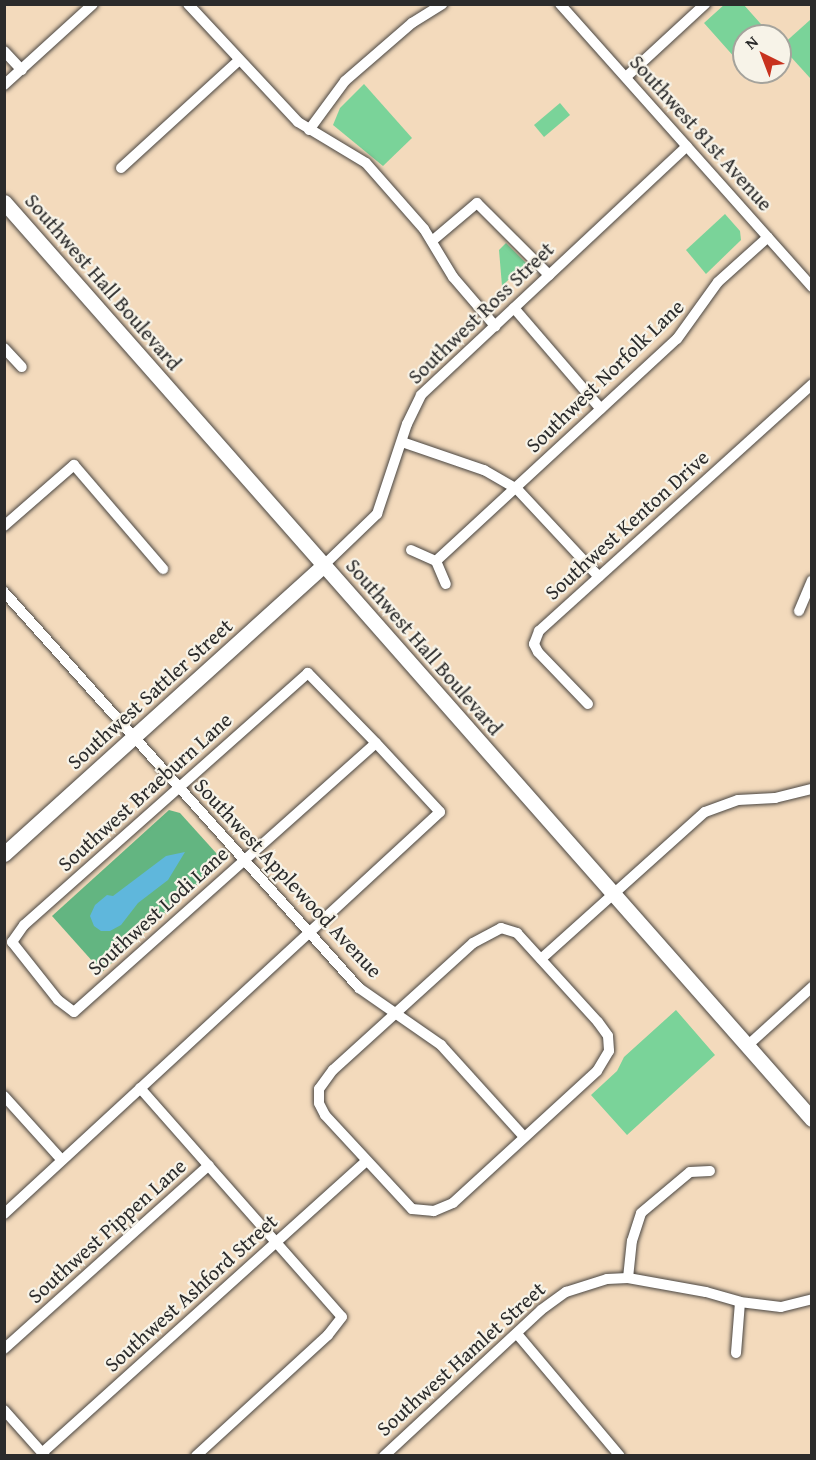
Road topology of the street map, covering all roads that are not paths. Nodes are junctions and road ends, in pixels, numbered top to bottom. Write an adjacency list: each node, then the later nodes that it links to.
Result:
1 (93, 4): 8 (street)
2 (188, 4): 7 (street)
3 (442, 4): 11 (street)
4 (560, 4): 9 (street, Southwest 81st Avenue)
5 (705, 4): 9 (street)
6 (4, 51): 8 (street)
7 (238, 61): 11 (street); 13 (street)
8 (22, 70): 10 (street)
9 (626, 77): 12 (street, Southwest 81st Avenue)
10 (4, 85)
11 (309, 130): 16 (street)
12 (687, 146): 15 (street, Southwest 81st Avenue); 17 (street, Southwest Ross Street)
13 (121, 168)
14 (4, 202): 30 (main road, Southwest Hall Boulevard)
15 (768, 237): 18 (street, Southwest 81st Avenue); 24 (street, Southwest Norfolk Lane)
16 (432, 241): 17 (street); 20 (street)
17 (549, 275): 19 (street, Southwest Ross Street)
18 (812, 287)
19 (514, 308): 20 (street, Southwest Ross Street); 24 (street)
20 (495, 326): 25 (street, Southwest Ross Street)
21 (4, 348): 22 (street)
22 (22, 367)
23 (812, 384): 32 (street, Southwest Kenton Drive)
24 (601, 409): 26 (street, Southwest Norfolk Lane)
25 (402, 442): 26 (street); 30 (street, Southwest Ross Street)
26 (517, 489): 29 (street, Southwest Norfolk Lane); 32 (street)
27 (4, 526): 31 (street)
28 (411, 550): 29 (street)
29 (436, 561): 34 (street)
30 (324, 565): 38 (main road, Southwest Sattler Street); 44 (main road, Southwest Hall Boulevard)
31 (163, 569)
32 (599, 577): 37 (street, Southwest Kenton Drive)
33 (812, 581): 36 (street)
34 (446, 584)
35 (4, 592): 38 (street, Southwest Applewood Avenue)
36 (799, 611)
37 (588, 704)
38 (132, 738): 40 (street, Southwest Applewood Avenue); 42 (main road, Southwest Sattler Street)
39 (376, 743): 40 (street, Southwest Braeburn Lane); 43 (street, Southwest Lodi Lane); 45 (street)
40 (179, 787): 43 (street, Southwest Applewood Avenue); 48 (street, Southwest Braeburn Lane)
41 (812, 789): 44 (street)
42 (4, 854)
43 (242, 861): 45 (street, Southwest Applewood Avenue); 48 (street, Southwest Lodi Lane)
44 (613, 893): 46 (street); 50 (main road, Southwest Hall Boulevard)
45 (310, 933): 49 (street, Southwest Applewood Avenue); 51 (street)
46 (541, 958): 49 (street); 54 (street)
47 (812, 987): 50 (street)
48 (74, 1012)
49 (396, 1014): 54 (street, Southwest Applewood Avenue); 56 (street)
50 (747, 1046): 53 (main road, Southwest Hall Boulevard)
51 (141, 1088): 55 (street); 57 (street)
52 (4, 1096): 55 (street)
53 (812, 1119)
54 (524, 1137): 56 (street)
55 (62, 1159): 59 (street)
56 (366, 1161): 60 (street, Southwest Ashford Street)
57 (209, 1165): 60 (street); 65 (street, Southwest Pippen Lane)
58 (710, 1170): 61 (street)
59 (4, 1214)
60 (277, 1240): 68 (street, Southwest Ashford Street); 69 (street)
61 (628, 1278): 63 (street, Southwest Hamlet Street); 64 (street, Southwest Hamlet Street)
62 (812, 1299): 63 (street, Southwest Hamlet Street)
63 (740, 1302): 66 (street)
64 (518, 1335): 70 (street, Southwest Hamlet Street); 71 (street)
65 (4, 1349)
66 (736, 1353)
67 (4, 1410): 68 (street)
68 (44, 1454)
69 (196, 1455)
70 (384, 1455)
71 (620, 1455)

